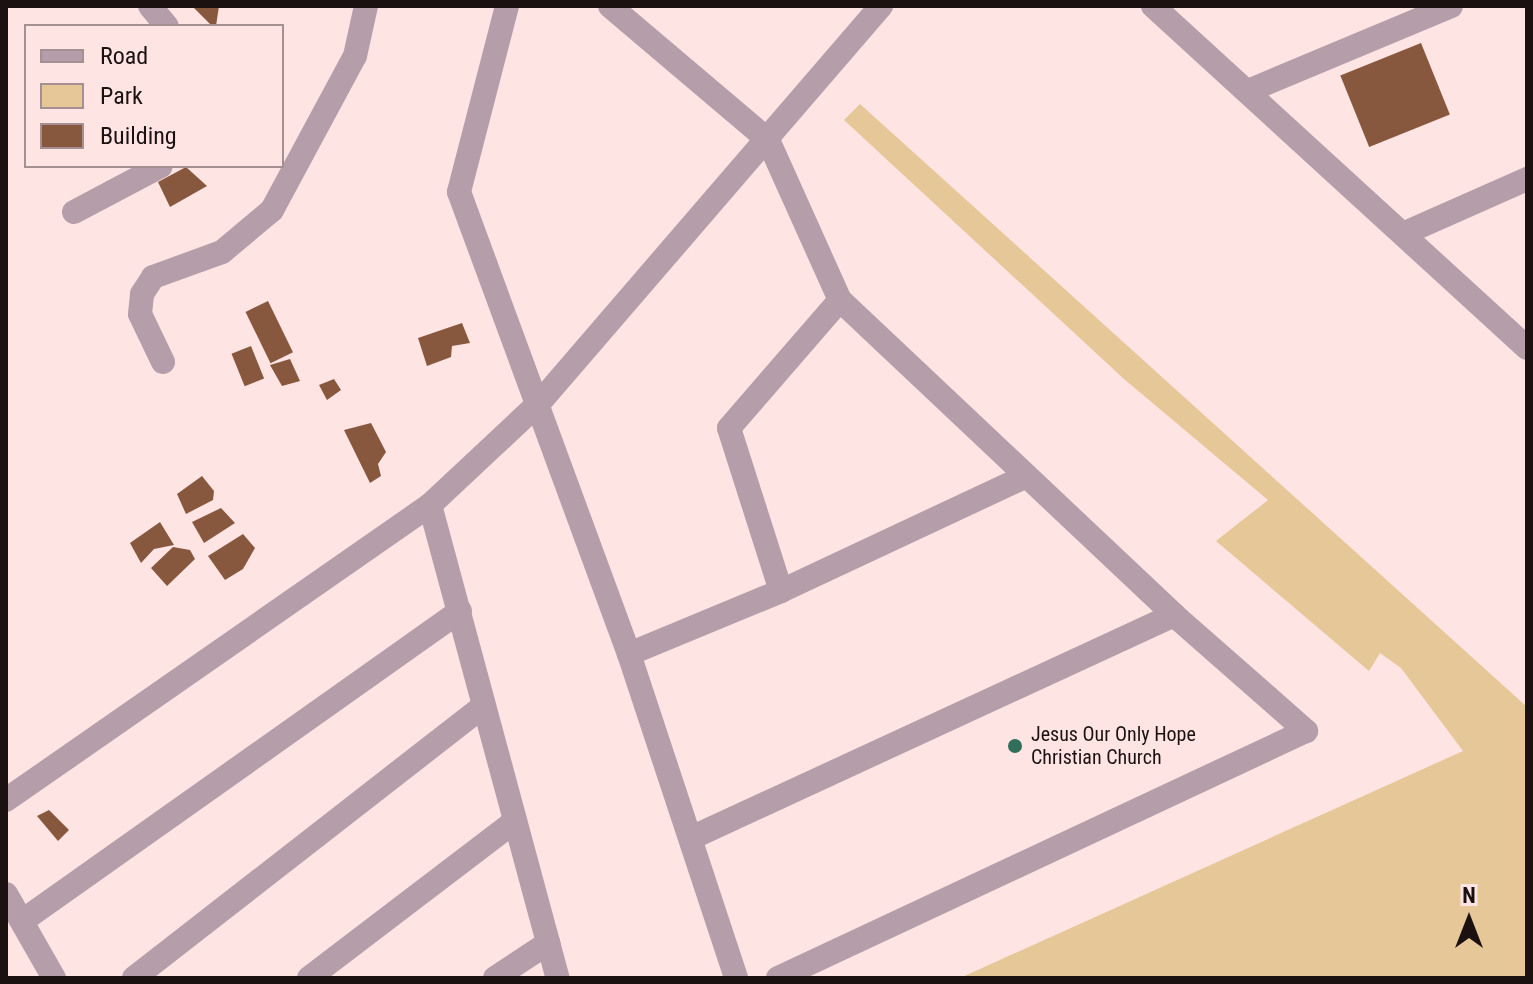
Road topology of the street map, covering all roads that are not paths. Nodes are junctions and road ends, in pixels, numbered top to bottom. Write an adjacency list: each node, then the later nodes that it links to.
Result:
1 (150, 6): 8 (street)
2 (366, 6): 11 (street)
3 (507, 6): 19 (street)
4 (610, 6): 10 (street)
5 (881, 6): 10 (street)
6 (1153, 6): 9 (street)
7 (1451, 6): 9 (street)
8 (165, 24)
9 (1248, 91): 15 (street)
10 (768, 140): 16 (street); 19 (street)
11 (288, 163): 18 (street)
12 (157, 168): 14 (street)
13 (1527, 179): 15 (street)
14 (74, 212)
15 (1405, 233): 17 (street)
16 (840, 300): 20 (street); 22 (street)
17 (1527, 348)
18 (163, 362)
19 (540, 402): 21 (street); 25 (street)
20 (1026, 476): 22 (street); 24 (street)
21 (430, 505): 23 (street); 27 (street)
22 (781, 591): 25 (street)
23 (460, 611): 26 (street); 31 (street)
24 (1174, 615): 29 (street); 39 (street)
25 (629, 654): 29 (street)
26 (484, 706): 28 (street); 34 (street)
27 (6, 800)
28 (515, 821): 32 (street); 35 (street)
29 (691, 838): 38 (street)
30 (6, 894): 31 (street)
31 (25, 919): 33 (street)
32 (548, 943): 36 (street); 37 (street)
33 (54, 978)
34 (134, 978)
35 (309, 978)
36 (495, 978)
37 (558, 978)
38 (736, 978)
39 (778, 978)

